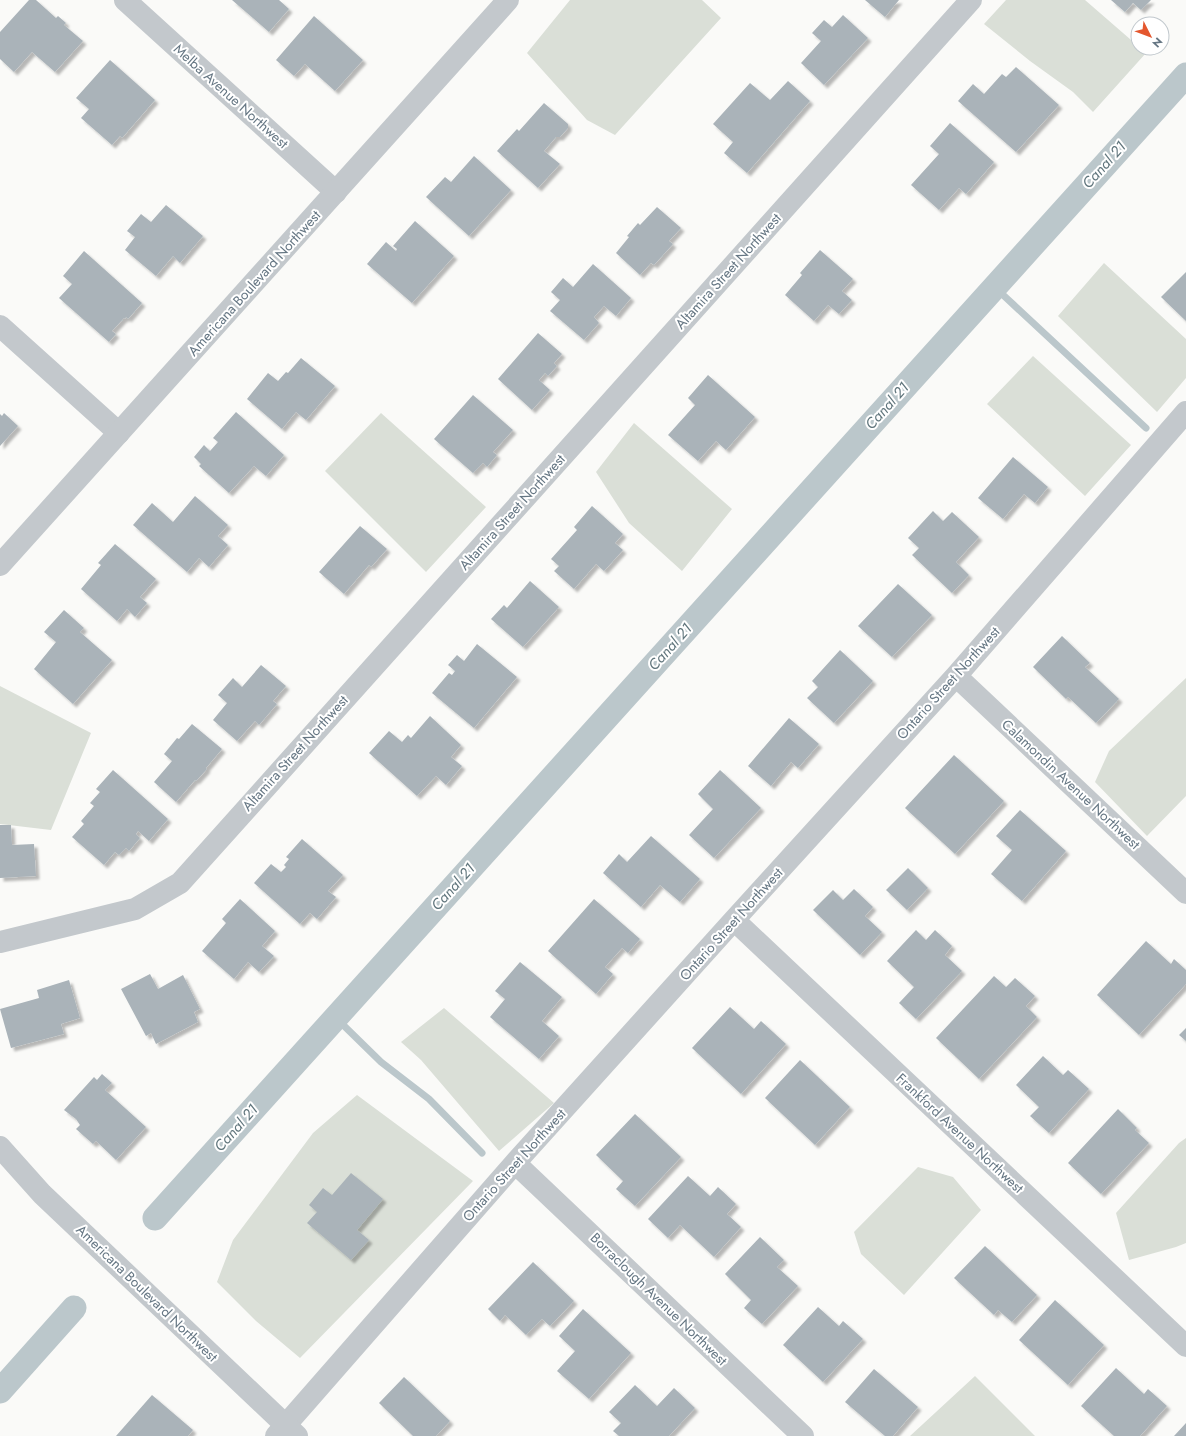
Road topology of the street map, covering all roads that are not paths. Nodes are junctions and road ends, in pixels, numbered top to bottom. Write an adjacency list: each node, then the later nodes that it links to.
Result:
1 (125, 0): 4 (street, Melba Avenue Northwest)
2 (508, 0): 4 (street, Americana Boulevard Northwest)
3 (971, 0): 12 (street, Altamira Street Northwest)
4 (336, 192): 7 (street, Americana Boulevard Northwest)
5 (0, 326): 7 (street)
6 (1182, 426): 9 (street, Ontario Street Northwest)
7 (119, 433): 8 (street, Americana Boulevard Northwest)
8 (0, 565)
9 (956, 676): 10 (street, Calamondin Avenue Northwest); 11 (street, Ontario Street Northwest)
10 (1186, 893)
11 (734, 920): 14 (street, Ontario Street Northwest); 15 (street, Frankford Avenue Northwest)
12 (0, 942)
13 (0, 1147): 16 (street, Americana Boulevard Northwest)
14 (516, 1163): 16 (street, Ontario Street Northwest); 17 (street, Borraclough Avenue Northwest)
15 (1186, 1346)
16 (286, 1432)
17 (803, 1436)

